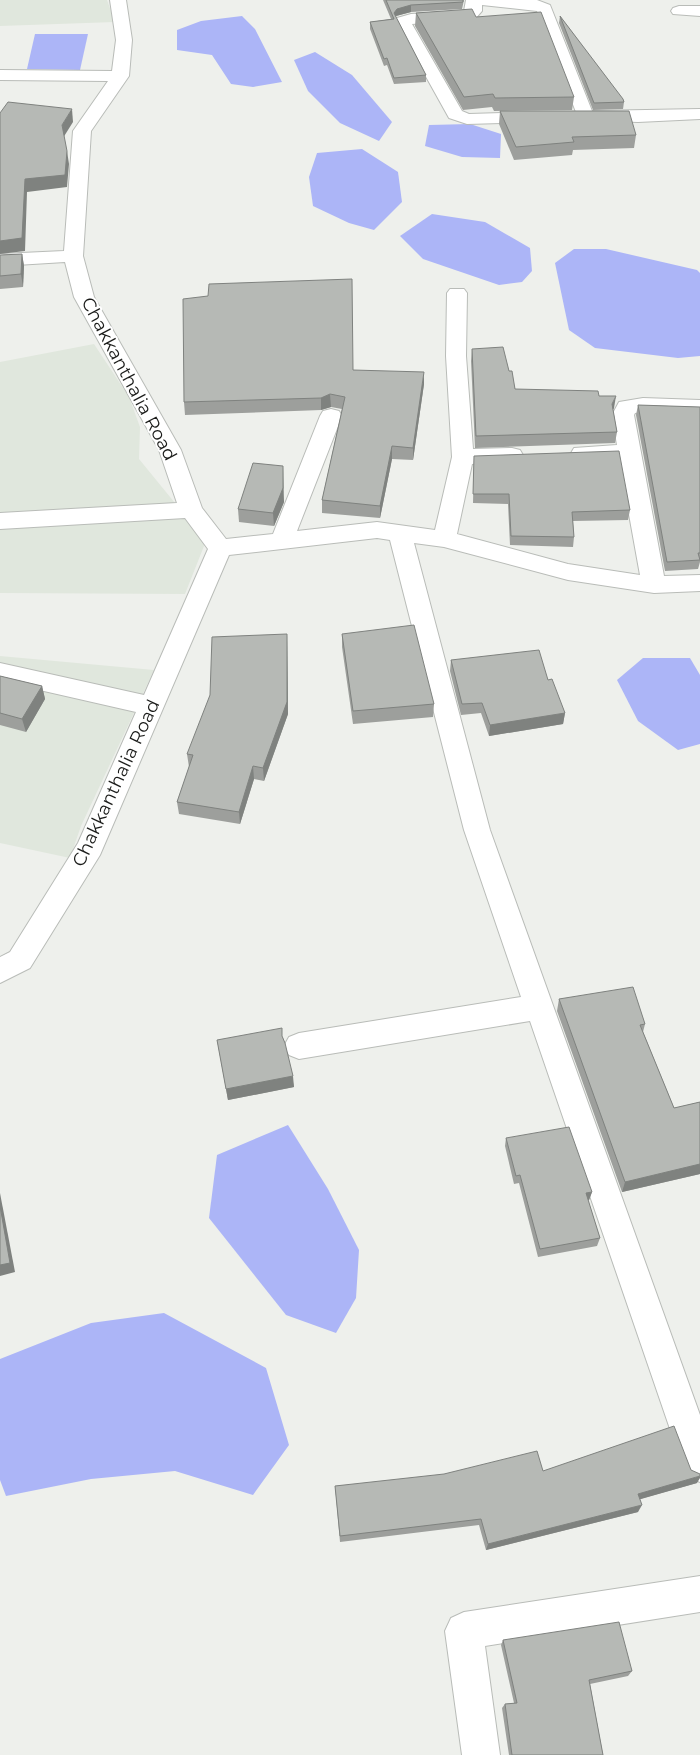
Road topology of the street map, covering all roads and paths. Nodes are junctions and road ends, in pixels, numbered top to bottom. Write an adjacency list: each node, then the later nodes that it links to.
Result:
1 (118, 0): 6 (street, Chakkanthalia Road)
2 (474, 0): 8 (street); 8 (street)
3 (679, 11): 4 (street)
4 (700, 11)
5 (0, 75): 6 (street)
6 (120, 76): 9 (street, Chakkanthalia Road)
7 (700, 114): 8 (street)
8 (585, 116)
9 (72, 256): 10 (street); 18 (street, Chakkanthalia Road)
10 (0, 260)
11 (456, 293): 17 (street)
12 (700, 407): 14 (street)
13 (331, 416): 22 (street)
14 (629, 452): 15 (street); 25 (street)
15 (560, 454)
16 (531, 455): 17 (street)
17 (463, 457): 21 (street)
18 (191, 510): 19 (street); 23 (street, Chakkanthalia Road)
19 (0, 522)
20 (400, 533): 21 (street); 22 (street); 29 (street)
21 (444, 539): 25 (street)
22 (282, 541): 23 (street)
23 (220, 548): 27 (street, Chakkanthalia Road)
24 (700, 584): 25 (street)
25 (654, 586)
26 (0, 672): 27 (street)
27 (152, 706): 28 (street, Chakkanthalia Road)
28 (7, 962)
29 (539, 1007): 30 (street); 31 (street)
30 (299, 1046)
31 (700, 1464)
32 (700, 1594): 33 (street)
33 (481, 1755)

